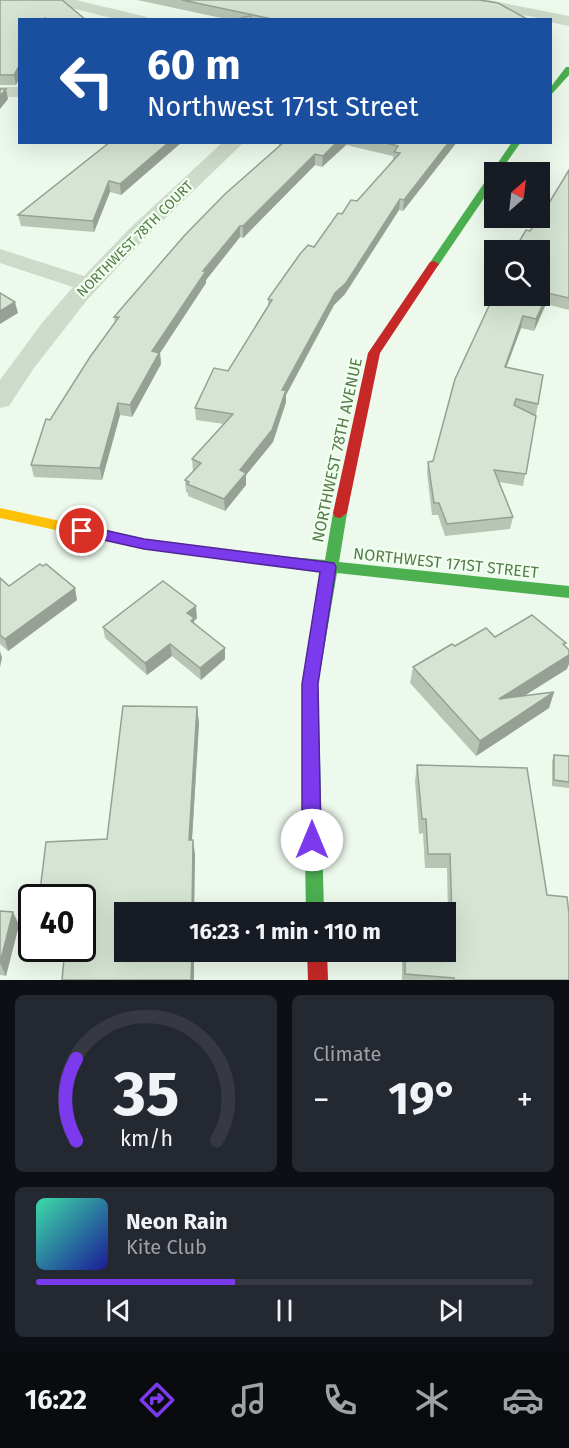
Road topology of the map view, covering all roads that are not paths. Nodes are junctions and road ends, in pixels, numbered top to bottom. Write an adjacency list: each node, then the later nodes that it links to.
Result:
1 (57, 0): 3 (street)
2 (465, 0): 4 (street)
3 (133, 18)
4 (569, 21)
5 (569, 69): 6 (street)
6 (552, 91)
7 (0, 92): 8 (street)
8 (18, 92)
9 (233, 144): 14 (street, NORTHWEST 78TH COURT)
10 (516, 144): 11 (street, NORTHWEST 78TH AVENUE)
11 (504, 162)
12 (484, 192): 17 (street, NORTHWEST 78TH AVENUE)
13 (0, 256): 14 (street)
14 (86, 284): 15 (street, NORTHWEST 78TH COURT)
15 (0, 399)
16 (0, 513): 17 (street, NORTHWEST 171ST STREET)
17 (328, 567): 18 (street, NORTHWEST 171ST STREET); 19 (street, NORTHWEST 78TH AVENUE)
18 (569, 592)
19 (315, 902)
20 (317, 962): 21 (street)
21 (318, 980)

